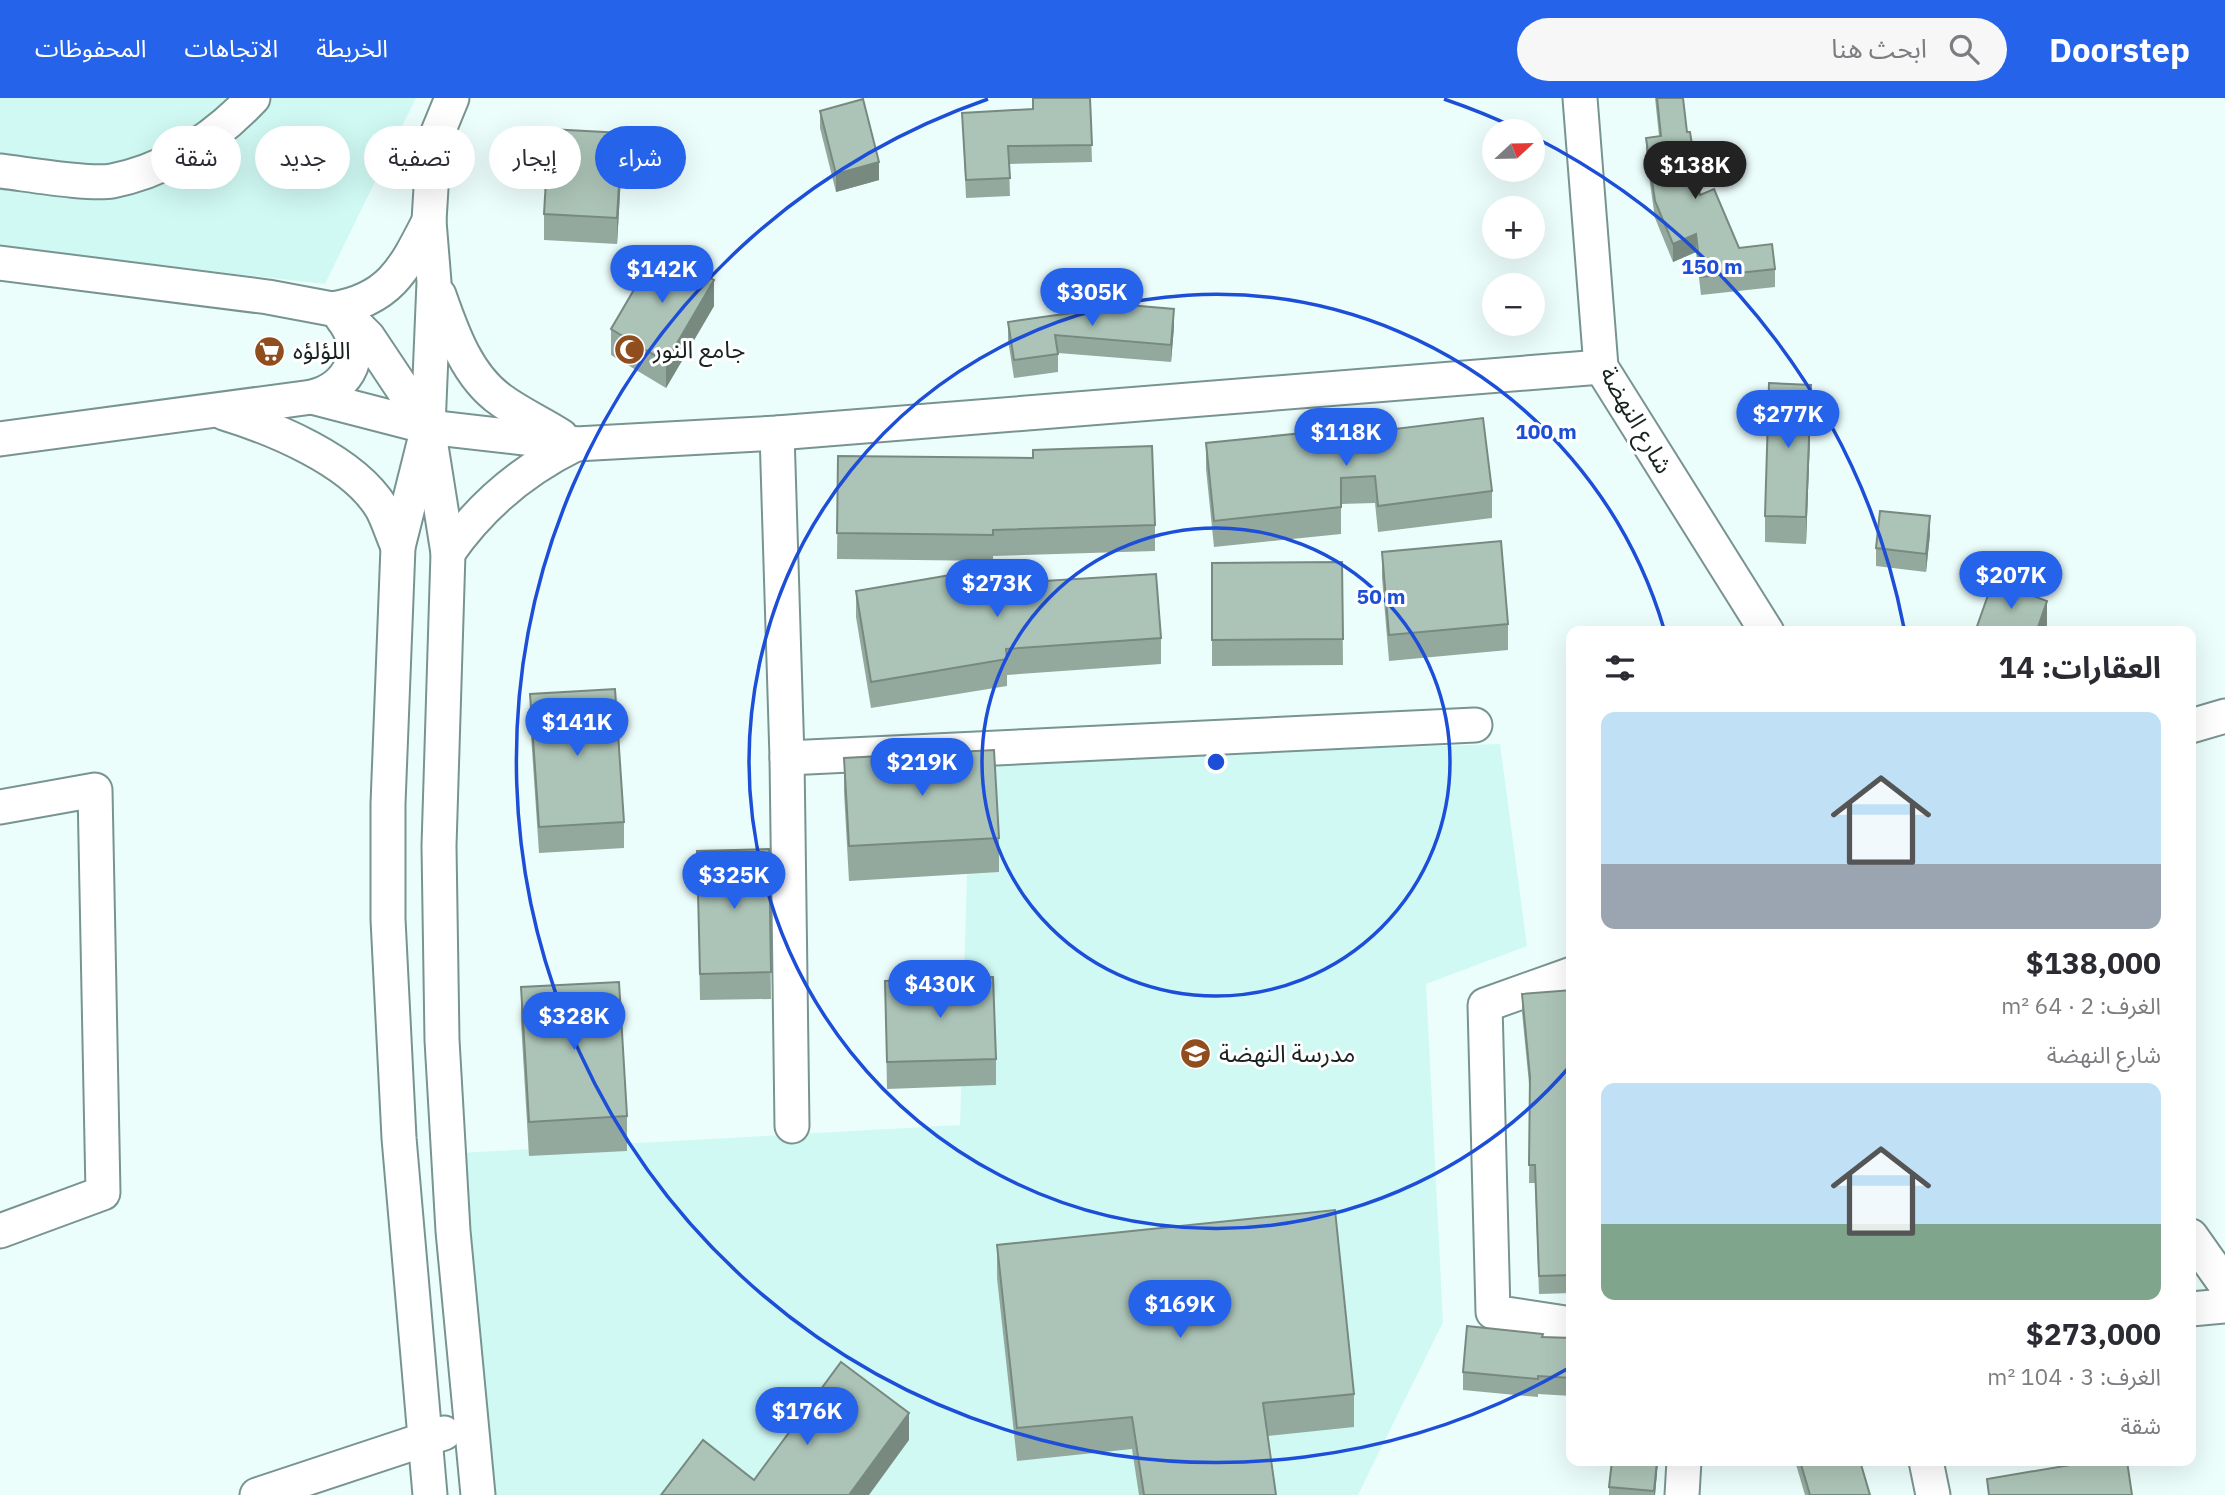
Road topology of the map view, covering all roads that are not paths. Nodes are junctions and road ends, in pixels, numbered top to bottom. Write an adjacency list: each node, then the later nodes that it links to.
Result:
1 (253, 98): 4 (street)
2 (452, 98): 5 (street)
3 (1580, 98): 9 (street, شارع النهضة)
4 (0, 171)
5 (429, 220): 7 (street); 8 (street)
6 (0, 263): 8 (street)
7 (434, 282): 12 (street); 15 (street)
8 (332, 309): 10 (street); 12 (street)
9 (1601, 367): 13 (street); 18 (street, شارع النهضة)
10 (312, 397): 11 (street); 12 (street)
11 (211, 409): 14 (street); 16 (street)
12 (428, 427): 15 (street); 16 (street); 17 (street)
13 (778, 433): 15 (street); 22 (street)
14 (0, 439)
15 (576, 444): 17 (street)
16 (401, 535): 17 (street); 33 (street)
17 (447, 544): 32 (street)
18 (1745, 617)
19 (2225, 716): 21 (street)
20 (1475, 725): 22 (street)
21 (2196, 725)
22 (787, 758): 25 (street)
23 (0, 807): 26 (street)
24 (1566, 976): 31 (street)
25 (792, 1126)
26 (0, 1231)
27 (2196, 1243): 28 (street)
28 (2225, 1284)
29 (2225, 1306): 30 (street)
30 (2196, 1309)
31 (1566, 1323)
32 (470, 1427): 33 (street); 38 (street)
33 (424, 1437): 36 (street); 37 (street)
34 (1684, 1466): 39 (street)
35 (1927, 1466): 40 (street)
36 (257, 1495)
37 (430, 1495)
38 (478, 1495)
39 (1682, 1495)
40 (1933, 1495)

